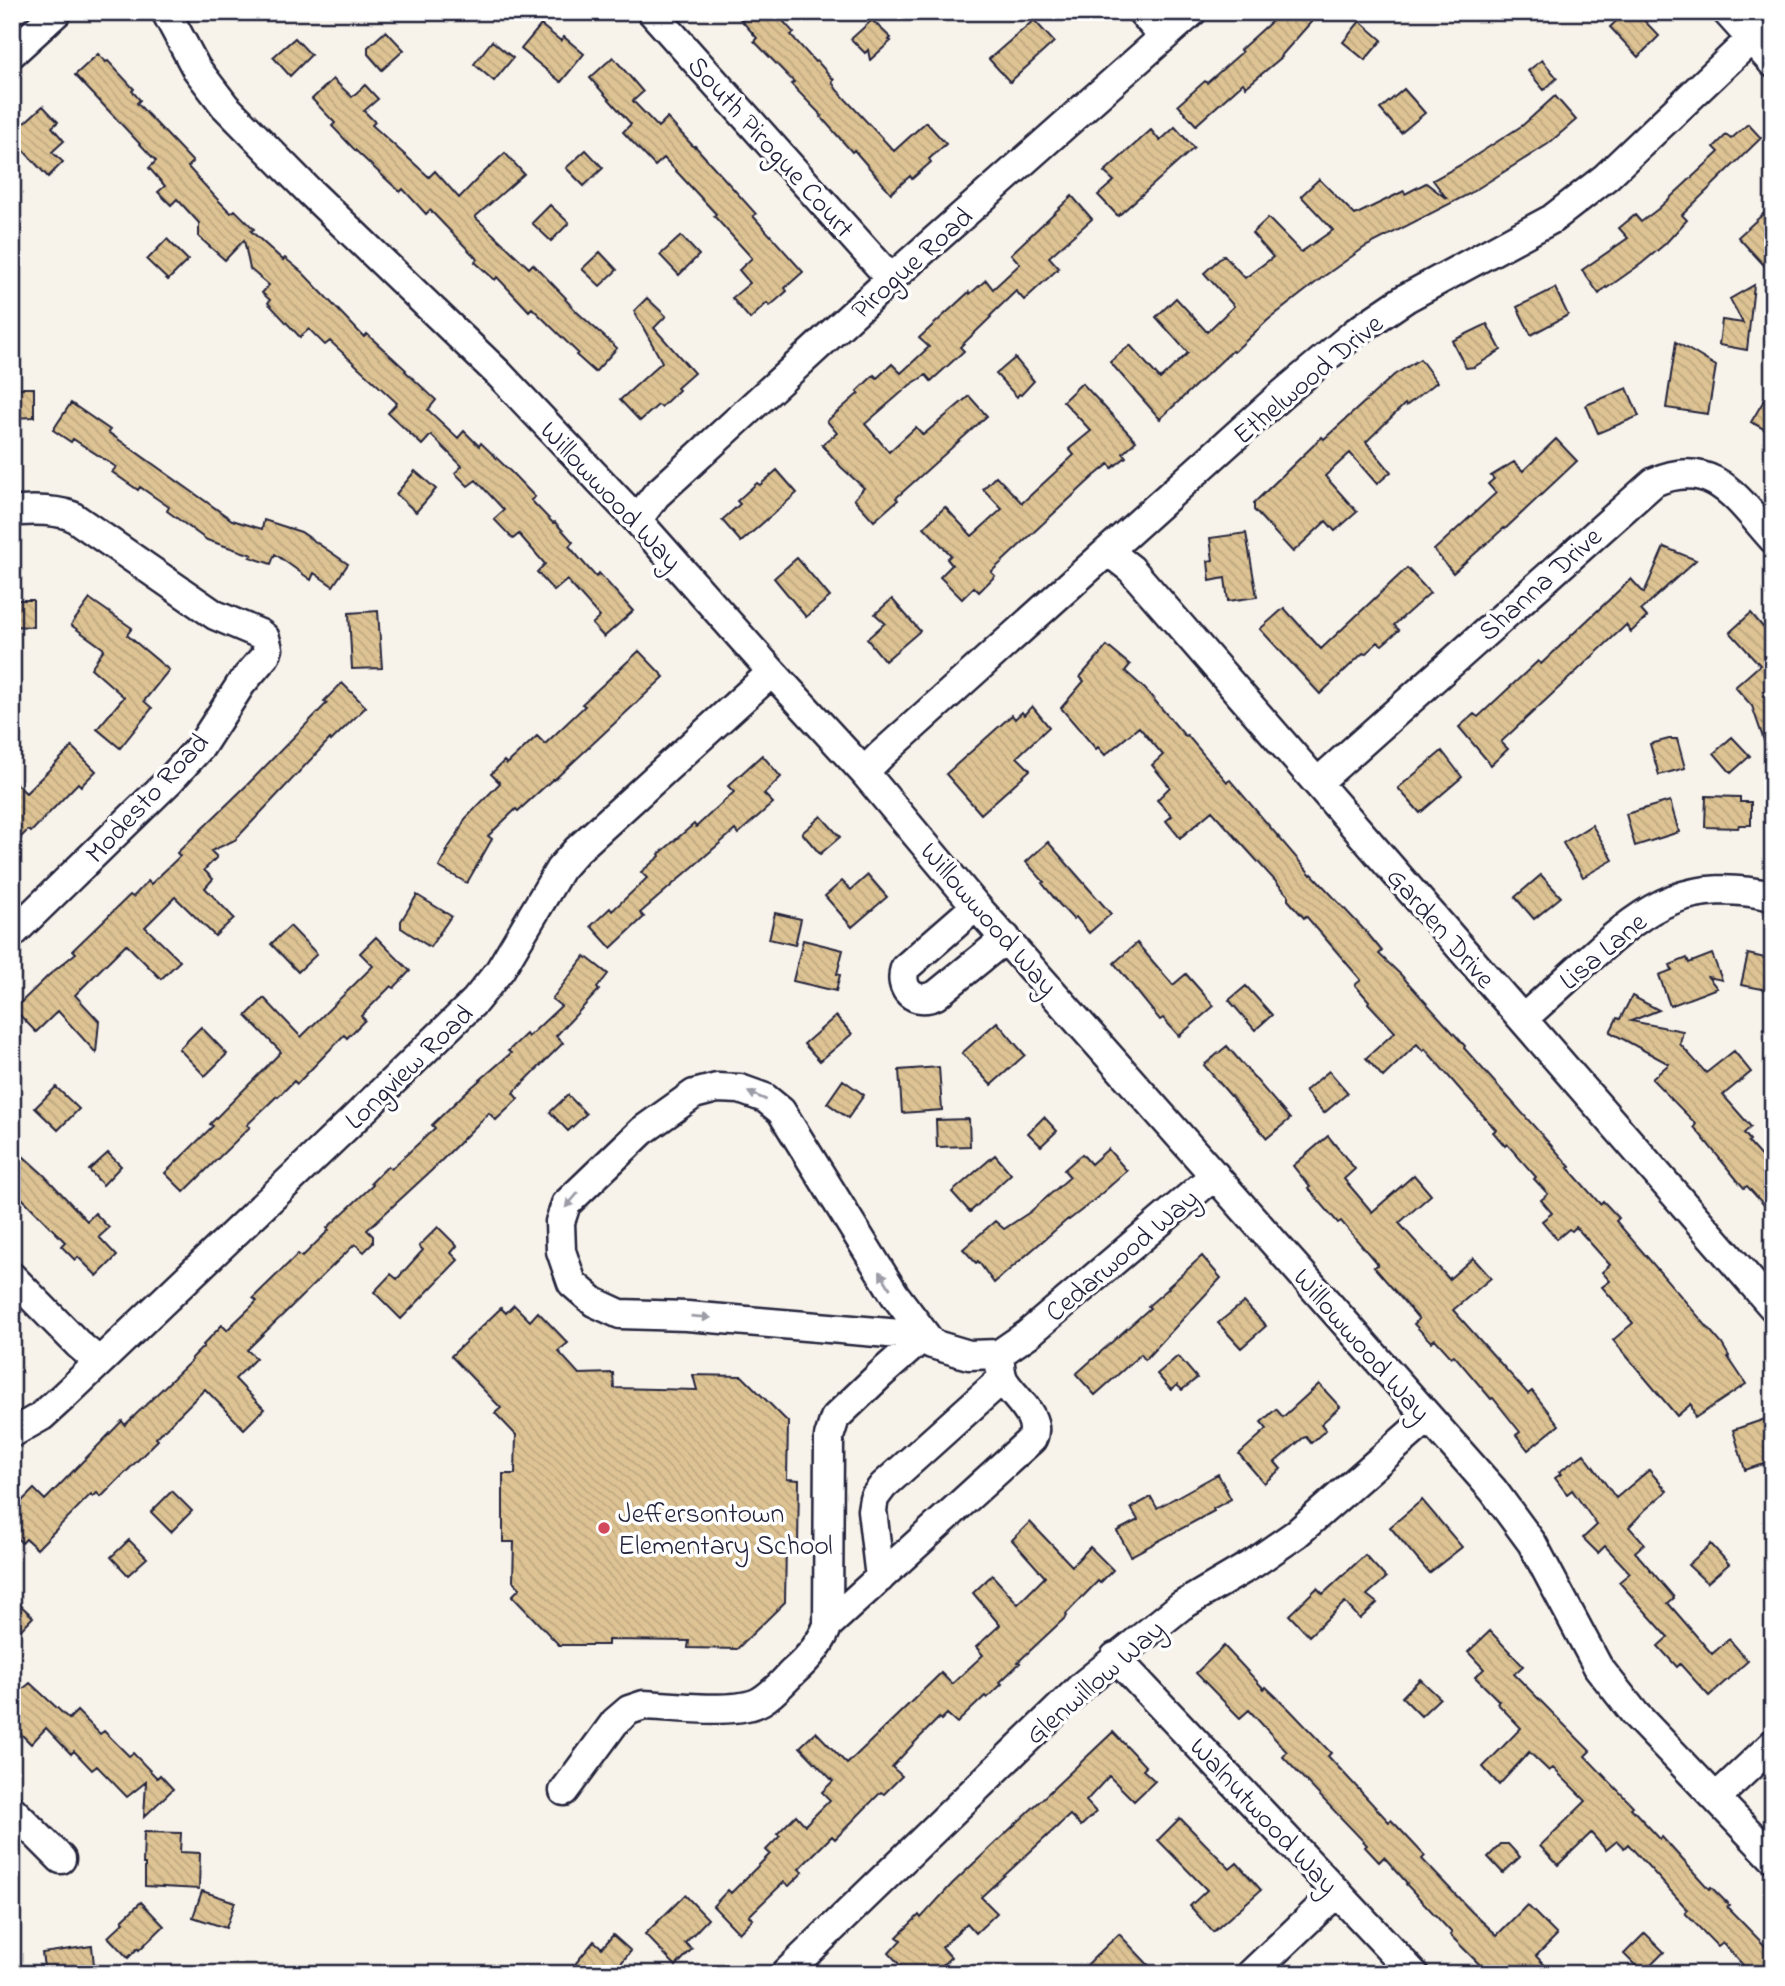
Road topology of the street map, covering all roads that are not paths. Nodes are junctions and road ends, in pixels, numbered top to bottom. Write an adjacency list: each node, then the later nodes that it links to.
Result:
1 (57, 12): 10 (street)
2 (166, 12): 14 (street, Willowwood Way)
3 (652, 12): 12 (street, South Pirogue Court)
4 (1142, 12): 8 (street)
5 (1192, 12): 8 (street, Pirogue Road)
6 (1727, 12): 9 (street)
7 (1773, 18): 9 (street, Ethelwood Drive)
8 (1163, 36): 12 (street, Pirogue Road)
9 (1751, 38): 11 (street); 16 (street, Ethelwood Drive)
10 (12, 53)
11 (1773, 63)
12 (891, 279): 14 (street, Pirogue Road)
13 (20, 511): 22 (street, Modesto Road)
14 (637, 520): 17 (street, Willowwood Way)
15 (1773, 538): 19 (street, Shanna Drive)
16 (1108, 551): 18 (street, Ethelwood Drive); 19 (street, Garden Drive)
17 (772, 672): 18 (street, Willowwood Way); 29 (street, Longview Road)
18 (864, 772): 21 (street, Willowwood Way)
19 (1317, 783): 24 (street, Garden Drive)
20 (1773, 896): 24 (street, Lisa Lane)
21 (976, 906): 23 (street, Willowwood Way); 23 (street)
22 (12, 934)
23 (1006, 938): 25 (street, Willowwood Way)
24 (1523, 1019): 27 (street, Garden Drive)
25 (1215, 1175): 30 (street, Cedarwood Way); 31 (street, Willowwood Way)
26 (12, 1277): 29 (street)
27 (1773, 1307)
28 (924, 1336): 28 (street, one-way to 28); 30 (street); 34 (street)
29 (99, 1362): 32 (street, Longview Road)
30 (1000, 1366): 33 (street, Cedarwood Way); 33 (street)
31 (1428, 1418): 35 (street, Glenwillow Way); 38 (street, Willowwood Way)
32 (12, 1433)
33 (880, 1578): 34 (street)
34 (828, 1625): 37 (street)
35 (1115, 1657): 42 (street, Walnutwood Way); 43 (street, Glenwillow Way)
36 (1773, 1744): 38 (street)
37 (564, 1791)
38 (1716, 1798): 40 (street, Willowwood Way)
39 (12, 1810): 41 (street)
40 (1773, 1858)
41 (61, 1859)
42 (1337, 1892): 44 (street); 45 (street, Walnutwood Way)
43 (785, 1974)
44 (1251, 1974)
45 (1414, 1974)

